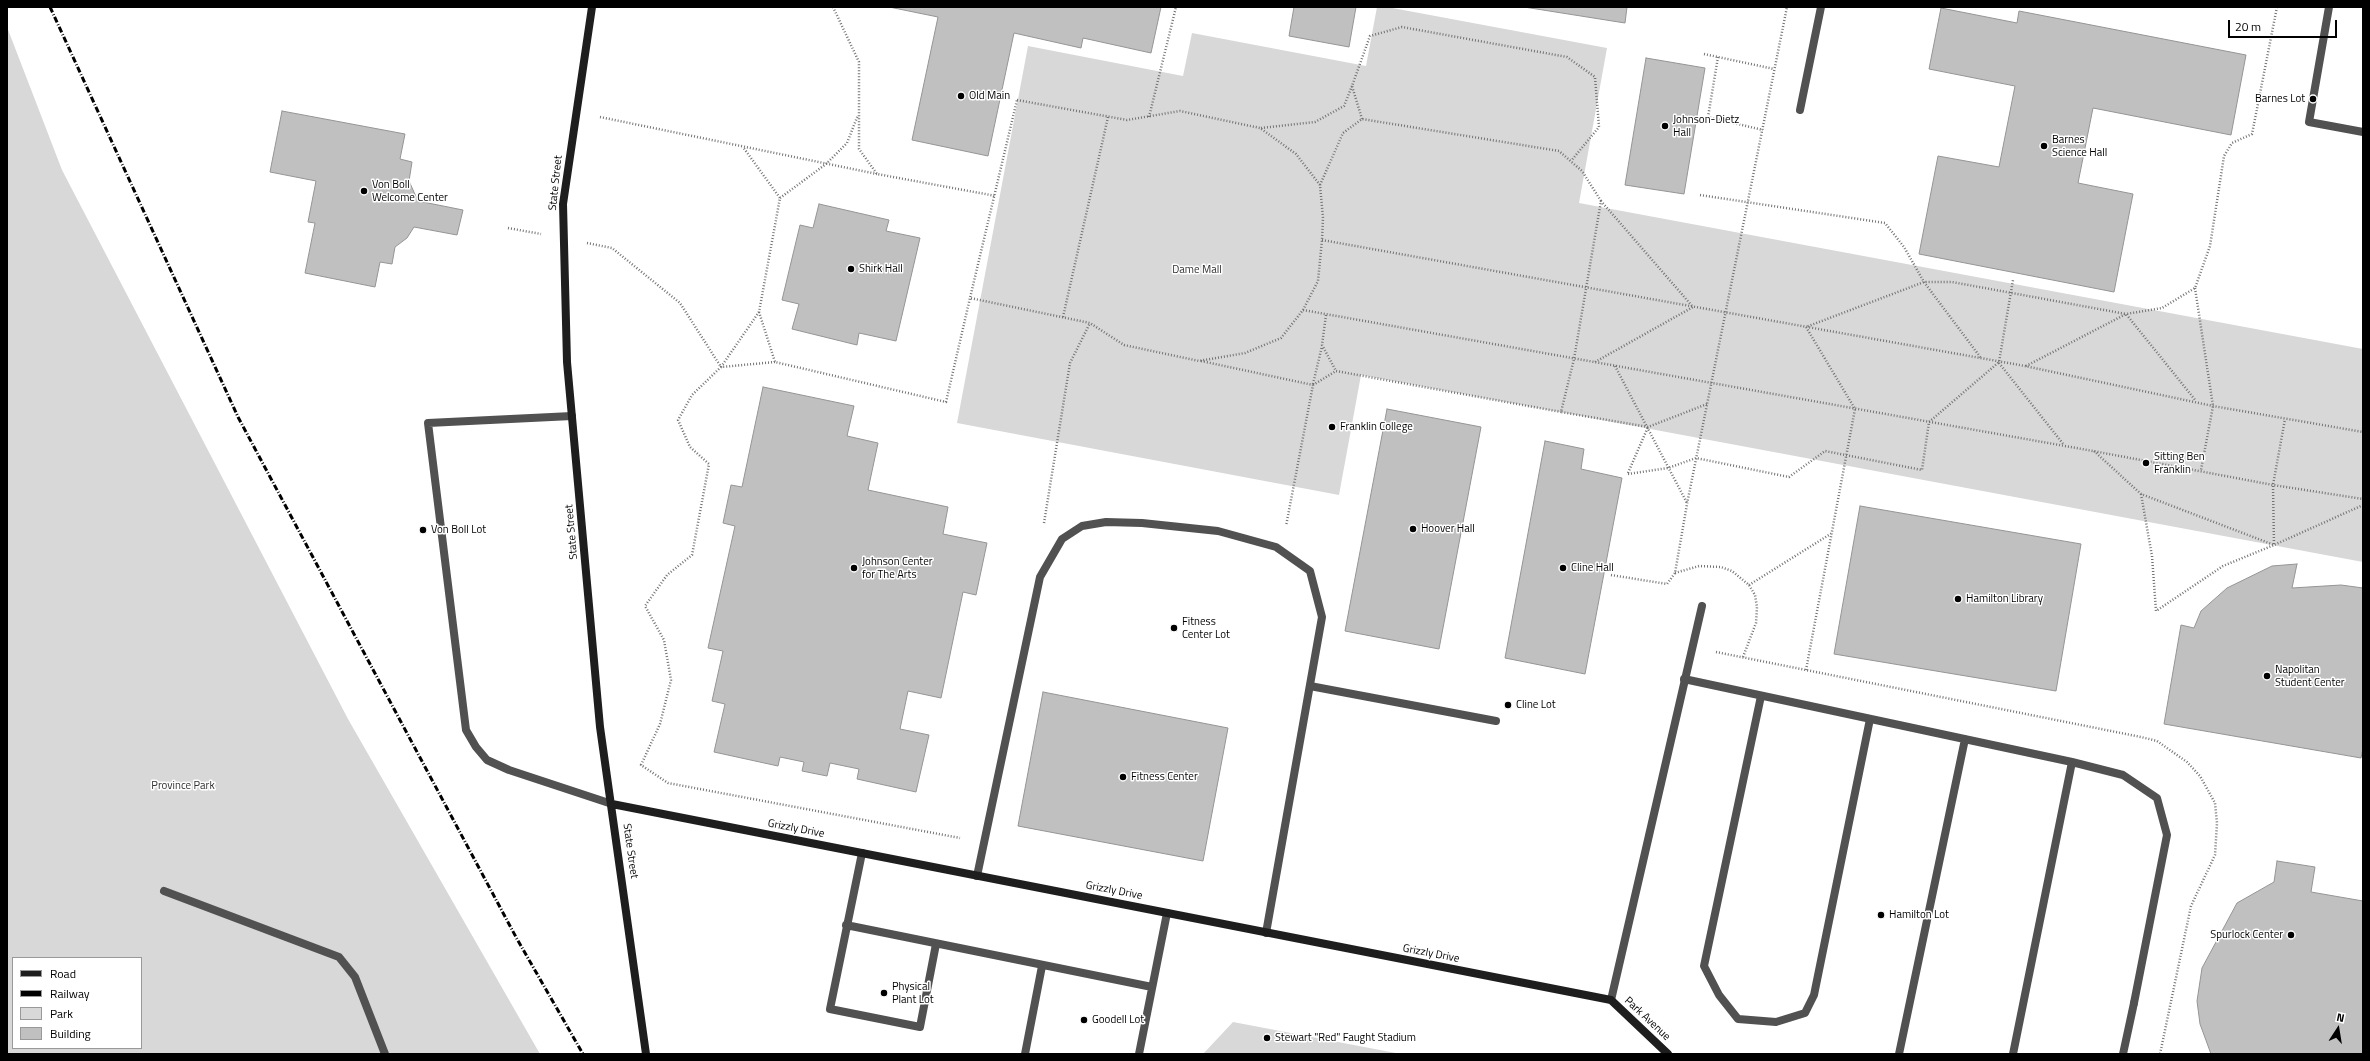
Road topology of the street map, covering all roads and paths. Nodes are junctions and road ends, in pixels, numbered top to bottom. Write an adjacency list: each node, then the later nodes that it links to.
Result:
1 (592, 7): 13 (street, State Street)
2 (833, 7): 14 (path)
3 (1176, 7): 15 (path)
4 (1787, 7): 10 (path)
5 (1821, 7): 12 (street)
6 (2277, 7): 37 (path)
7 (2329, 7): 20 (street)
8 (1704, 54): 9 (path)
9 (1718, 57): 10 (path); 19 (path)
10 (1774, 69): 19 (path)
11 (1352, 86): 17 (path); 18 (path); 22 (path)
12 (1800, 110)
13 (576, 112): 21 (path); 32 (street, State Street)
14 (859, 113): 23 (path); 24 (path)
15 (1149, 116): 16 (path); 18 (path)
16 (1108, 117): 27 (path); 46 (path)
17 (1362, 119): 22 (path); 25 (path)
18 (1260, 128): 25 (path)
19 (1762, 130): 30 (path)
20 (2363, 132)
21 (742, 147): 23 (path); 28 (path)
22 (1571, 161): 29 (path)
23 (826, 164): 24 (path); 28 (path)
24 (877, 174): 27 (path)
25 (1320, 186): 33 (path)
26 (1700, 195): 30 (path)
27 (996, 196): 39 (path)
28 (780, 198): 42 (path)
29 (1601, 201): 36 (path); 40 (path)
30 (1748, 202): 35 (path); 43 (path)
31 (508, 228): 32 (path)
32 (564, 238): 58 (path); 67 (street, State Street)
33 (1322, 240): 36 (path); 41 (path)
34 (2013, 280): 38 (path)
35 (1924, 282): 38 (path); 48 (path); 51 (path)
36 (1586, 288): 40 (path); 50 (path)
37 (2196, 288): 44 (path); 64 (path)
38 (2012, 293): 44 (path); 55 (path)
39 (970, 298): 46 (path); 53 (path)
40 (1693, 307): 43 (path); 54 (path)
41 (1303, 310): 45 (path); 52 (path)
42 (759, 312): 53 (path); 58 (path)
43 (1726, 313): 48 (path); 60 (path)
44 (2126, 314): 57 (path); 62 (path)
45 (1326, 315): 49 (path); 50 (path)
46 (1063, 317): 47 (path)
47 (1090, 322): 52 (path); 83 (path)
48 (1806, 327): 51 (path); 65 (path)
49 (1322, 345): 59 (path); 61 (path)
50 (1574, 359): 54 (path); 66 (path)
51 (1982, 359): 55 (path)
52 (1199, 360): 61 (path)
53 (775, 362): 58 (path)
54 (1594, 362): 56 (path)
55 (1999, 362): 57 (path); 69 (path); 72 (path)
56 (1615, 366): 60 (path); 70 (path)
57 (2025, 366): 62 (path)
58 (721, 367): 101 (path)
59 (1336, 371): 61 (path); 66 (path)
60 (1711, 383): 63 (path); 65 (path)
61 (1313, 385): 84 (path)
62 (2196, 401): 64 (path)
63 (1707, 404): 70 (path); 75 (path)
64 (2213, 406): 68 (path); 77 (path)
65 (1855, 409): 69 (path); 74 (path)
66 (1561, 412): 70 (path)
67 (572, 416): 100 (street, State Street); 100 (street)
68 (2285, 419): 71 (path); 78 (path)
69 (1929, 422): 72 (path); 74 (path)
70 (1648, 428): 76 (path); 76 (path)
71 (2363, 432)
72 (2064, 446): 73 (path)
73 (2093, 450): 77 (path); 79 (path)
74 (1846, 455): 75 (path); 85 (path)
75 (1696, 458): 76 (path); 81 (path)
76 (1668, 468): 81 (path)
77 (2201, 470): 78 (path)
78 (2273, 485): 80 (path); 86 (path)
79 (2141, 494): 86 (path); 86 (path)
80 (2363, 499)
81 (1687, 504): 87 (path)
82 (2363, 505): 86 (path)
83 (1044, 524)
84 (1286, 530)
85 (1832, 533): 89 (path); 92 (path)
86 (2274, 544)
87 (1675, 573): 88 (path); 89 (path)
88 (1611, 575)
89 (1749, 585): 91 (path)
90 (1702, 606): 93 (street)
91 (1743, 657)
92 (1806, 670)
93 (1684, 679): 95 (street); 111 (street)
94 (1310, 686): 97 (street); 103 (street); 107 (street)
95 (1761, 696): 96 (street); 96 (street)
96 (1870, 719): 98 (street)
97 (1496, 721)
98 (1965, 739): 99 (street); 117 (street)
99 (2072, 762): 118 (street); 119 (street)
100 (612, 804): 102 (street, Grizzly Drive); 113 (street, State Street)
101 (965, 839)
102 (862, 853): 103 (street, Grizzly Drive); 106 (street)
103 (977, 876): 105 (street, Grizzly Drive)
104 (164, 891): 112 (street)
105 (1167, 913): 107 (street, Grizzly Drive); 110 (street)
106 (846, 925): 108 (street); 108 (street)
107 (1266, 933): 111 (street, Grizzly Drive)
108 (936, 944): 109 (street)
109 (1042, 966): 110 (street); 114 (street)
110 (1152, 987): 115 (street)
111 (1611, 1000): 116 (street, Park Avenue)
112 (385, 1054)
113 (646, 1054)
114 (1025, 1054)
115 (1139, 1054)
116 (1668, 1054)
117 (1899, 1054)
118 (2013, 1054)
119 (2123, 1054)

